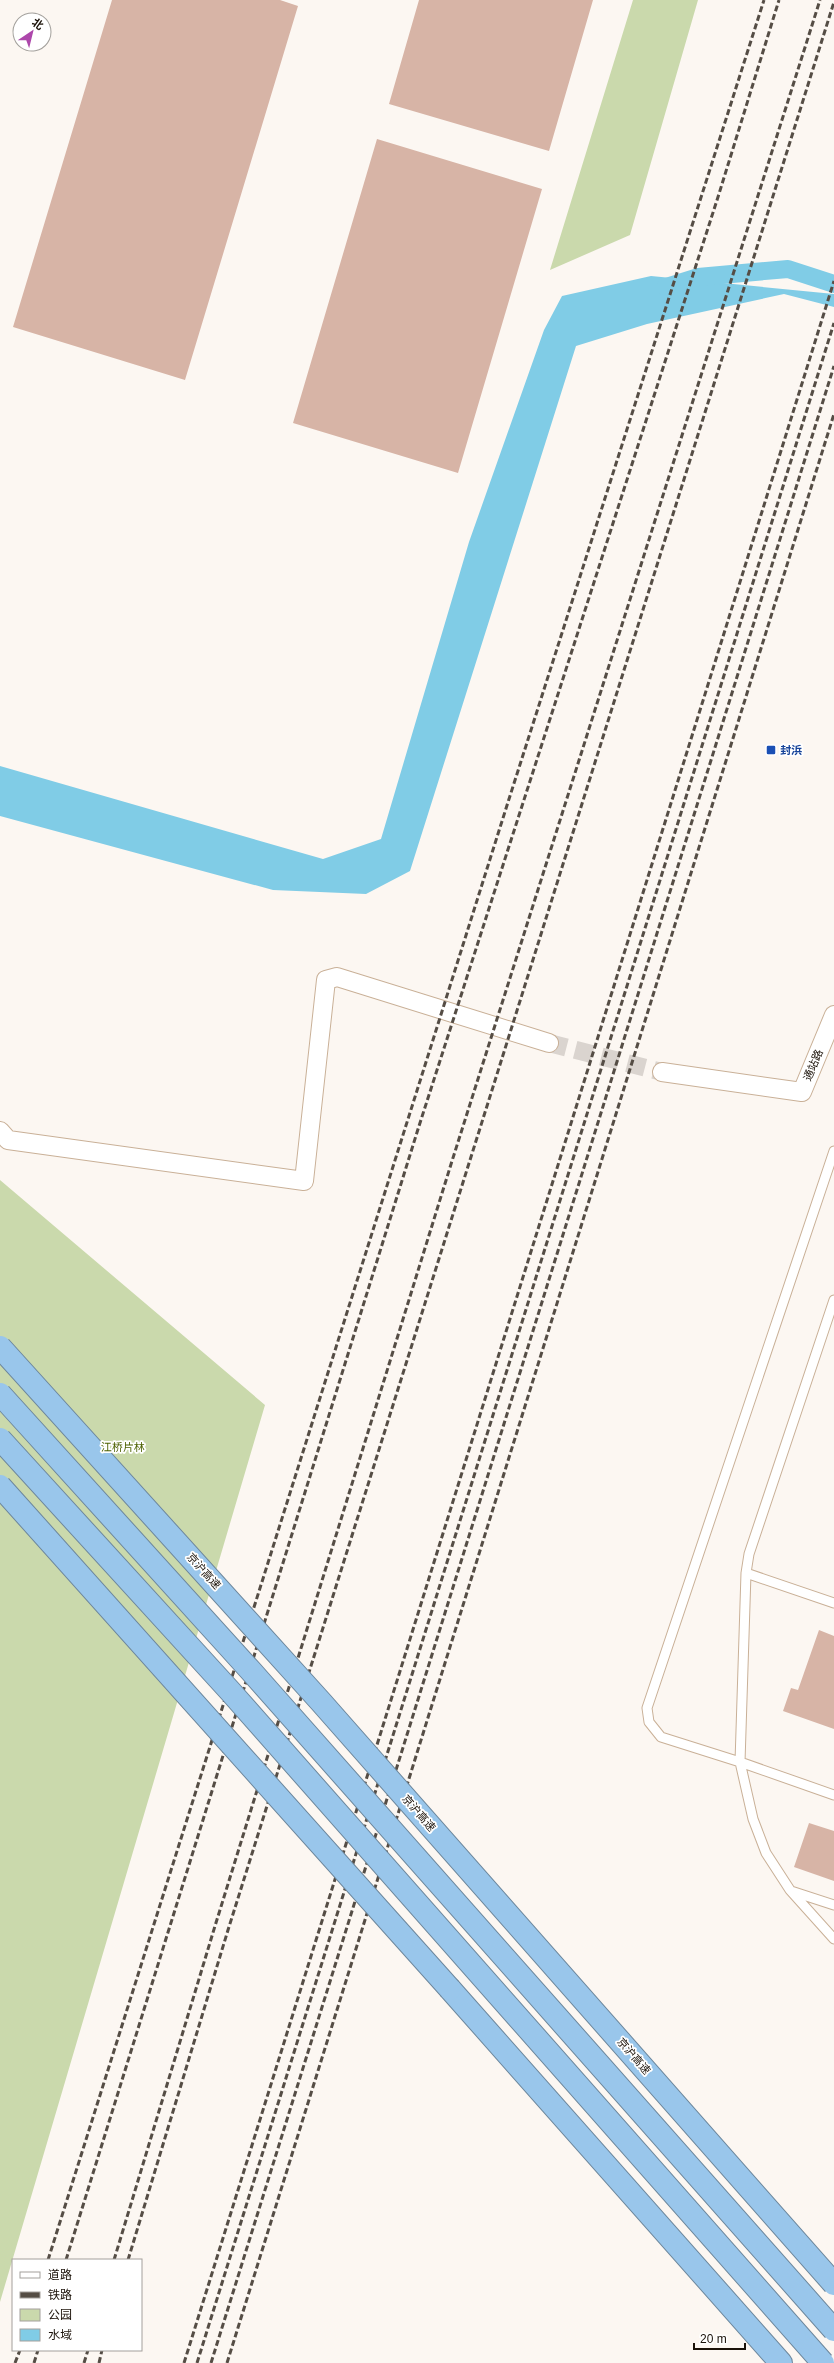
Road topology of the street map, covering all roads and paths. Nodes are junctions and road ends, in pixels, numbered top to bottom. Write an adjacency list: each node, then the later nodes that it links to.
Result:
1 (834, 1015): 3 (street, 通站路)
2 (549, 1043): 4 (street)
3 (662, 1072)
4 (0, 1131)
5 (834, 1151): 13 (lane)
6 (834, 1300): 11 (lane)
7 (0, 1347): 18 (highway, 京沪高速, bridge)
8 (0, 1394): 19 (highway, bridge)
9 (0, 1439): 21 (highway, bridge)
10 (0, 1486): 20 (highway, bridge)
11 (746, 1573): 12 (lane); 13 (lane)
12 (834, 1603)
13 (740, 1762): 14 (lane); 15 (lane)
14 (834, 1795)
15 (790, 1890): 16 (lane); 17 (lane)
16 (834, 1905)
17 (834, 1939)
18 (834, 2284)
19 (834, 2330)
20 (781, 2363)
21 (823, 2363)

